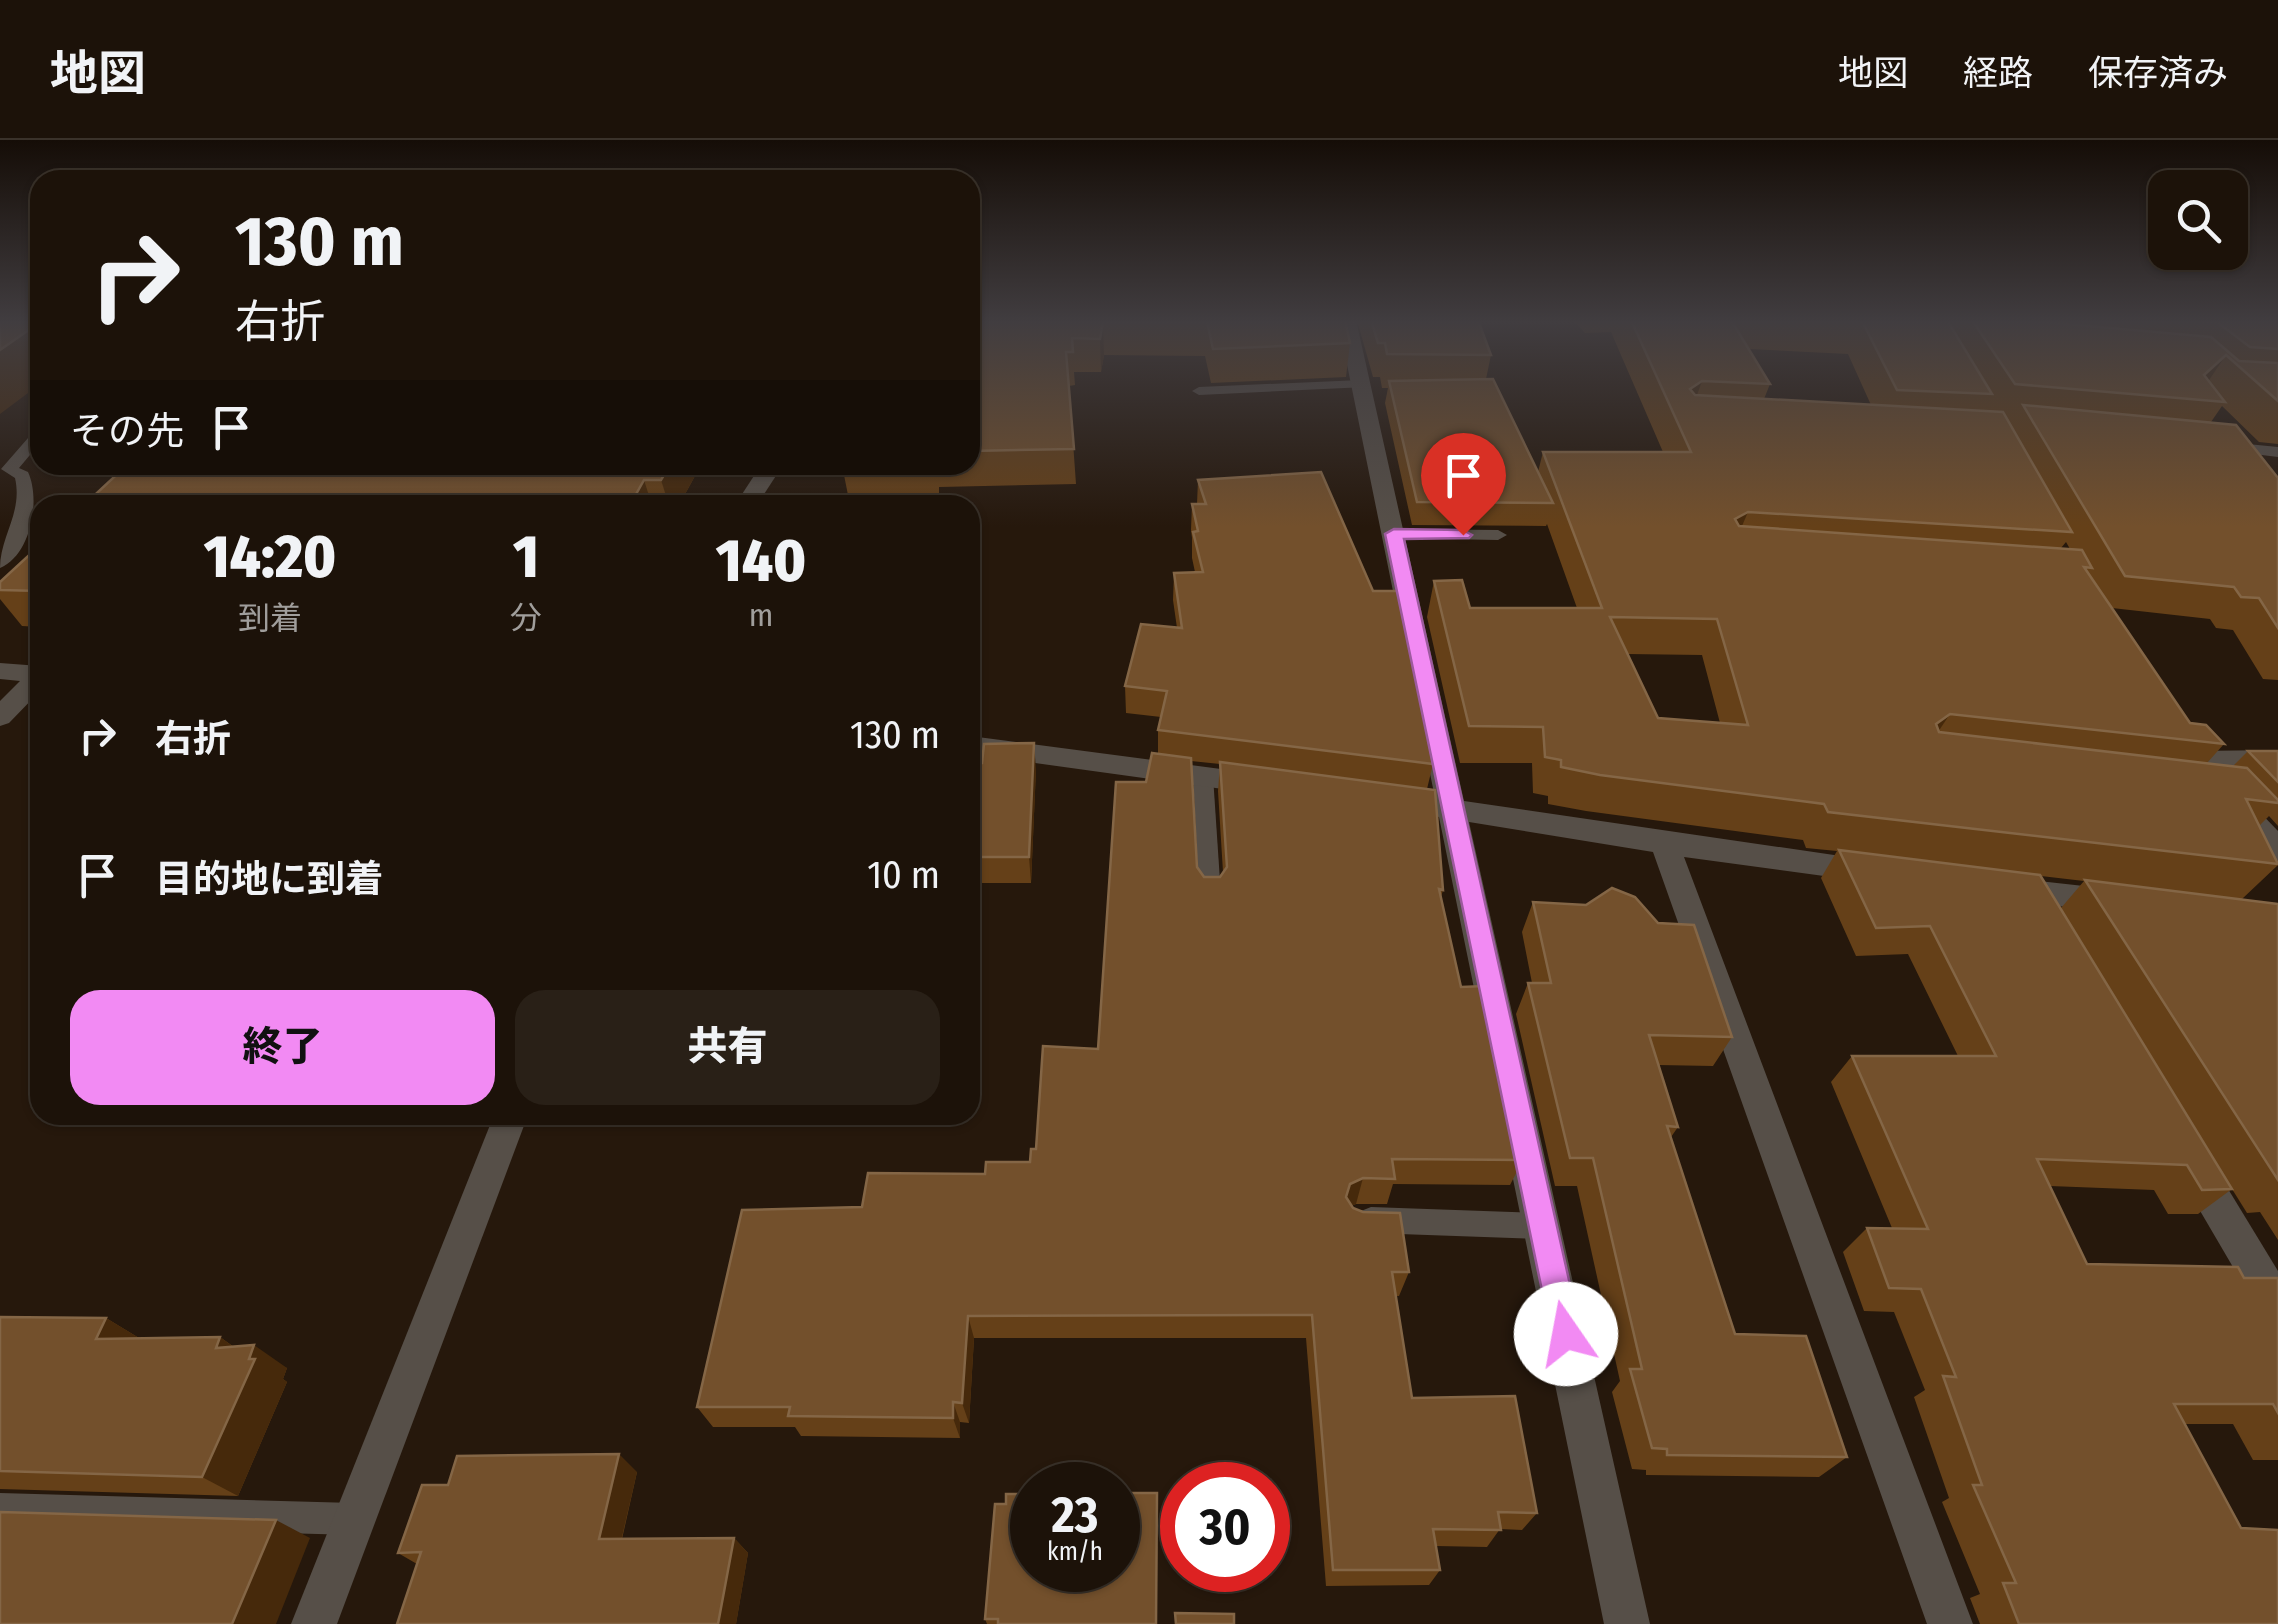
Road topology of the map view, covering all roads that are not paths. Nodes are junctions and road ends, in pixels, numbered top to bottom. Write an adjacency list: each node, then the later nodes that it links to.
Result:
1 (1198, 391): 2 (lane)
2 (1370, 392): 7 (street)
3 (30, 443): 6 (lane)
4 (2212, 446): 5 (lane)
5 (2278, 452)
6 (4, 470): 9 (lane)
7 (1394, 534): 8 (lane); 21 (street)
8 (1498, 535)
9 (0, 563)
10 (0, 671): 11 (street)
11 (30, 674)
12 (30, 686): 13 (street)
13 (0, 718)
14 (2173, 737): 17 (street)
15 (980, 746): 18 (street)
16 (2278, 759): 17 (street)
17 (2194, 760): 23 (street)
18 (1203, 776): 19 (street); 27 (lane)
19 (1280, 786)
20 (1416, 804): 21 (street)
21 (1456, 810): 22 (street); 33 (street)
22 (1664, 843): 24 (street); 39 (street)
23 (2278, 850)
24 (1898, 875)
25 (1991, 886): 26 (street)
26 (2028, 891): 28 (street); 29 (street)
27 (1210, 896)
28 (2144, 904)
29 (2048, 924)
30 (507, 1125): 36 (street)
31 (2178, 1141): 34 (street)
32 (1357, 1220): 33 (lane)
33 (1543, 1226): 38 (street)
34 (2278, 1307)
35 (0, 1509): 36 (lane)
36 (354, 1519): 37 (street)
37 (314, 1624)
38 (1627, 1624)
39 (1950, 1624)

